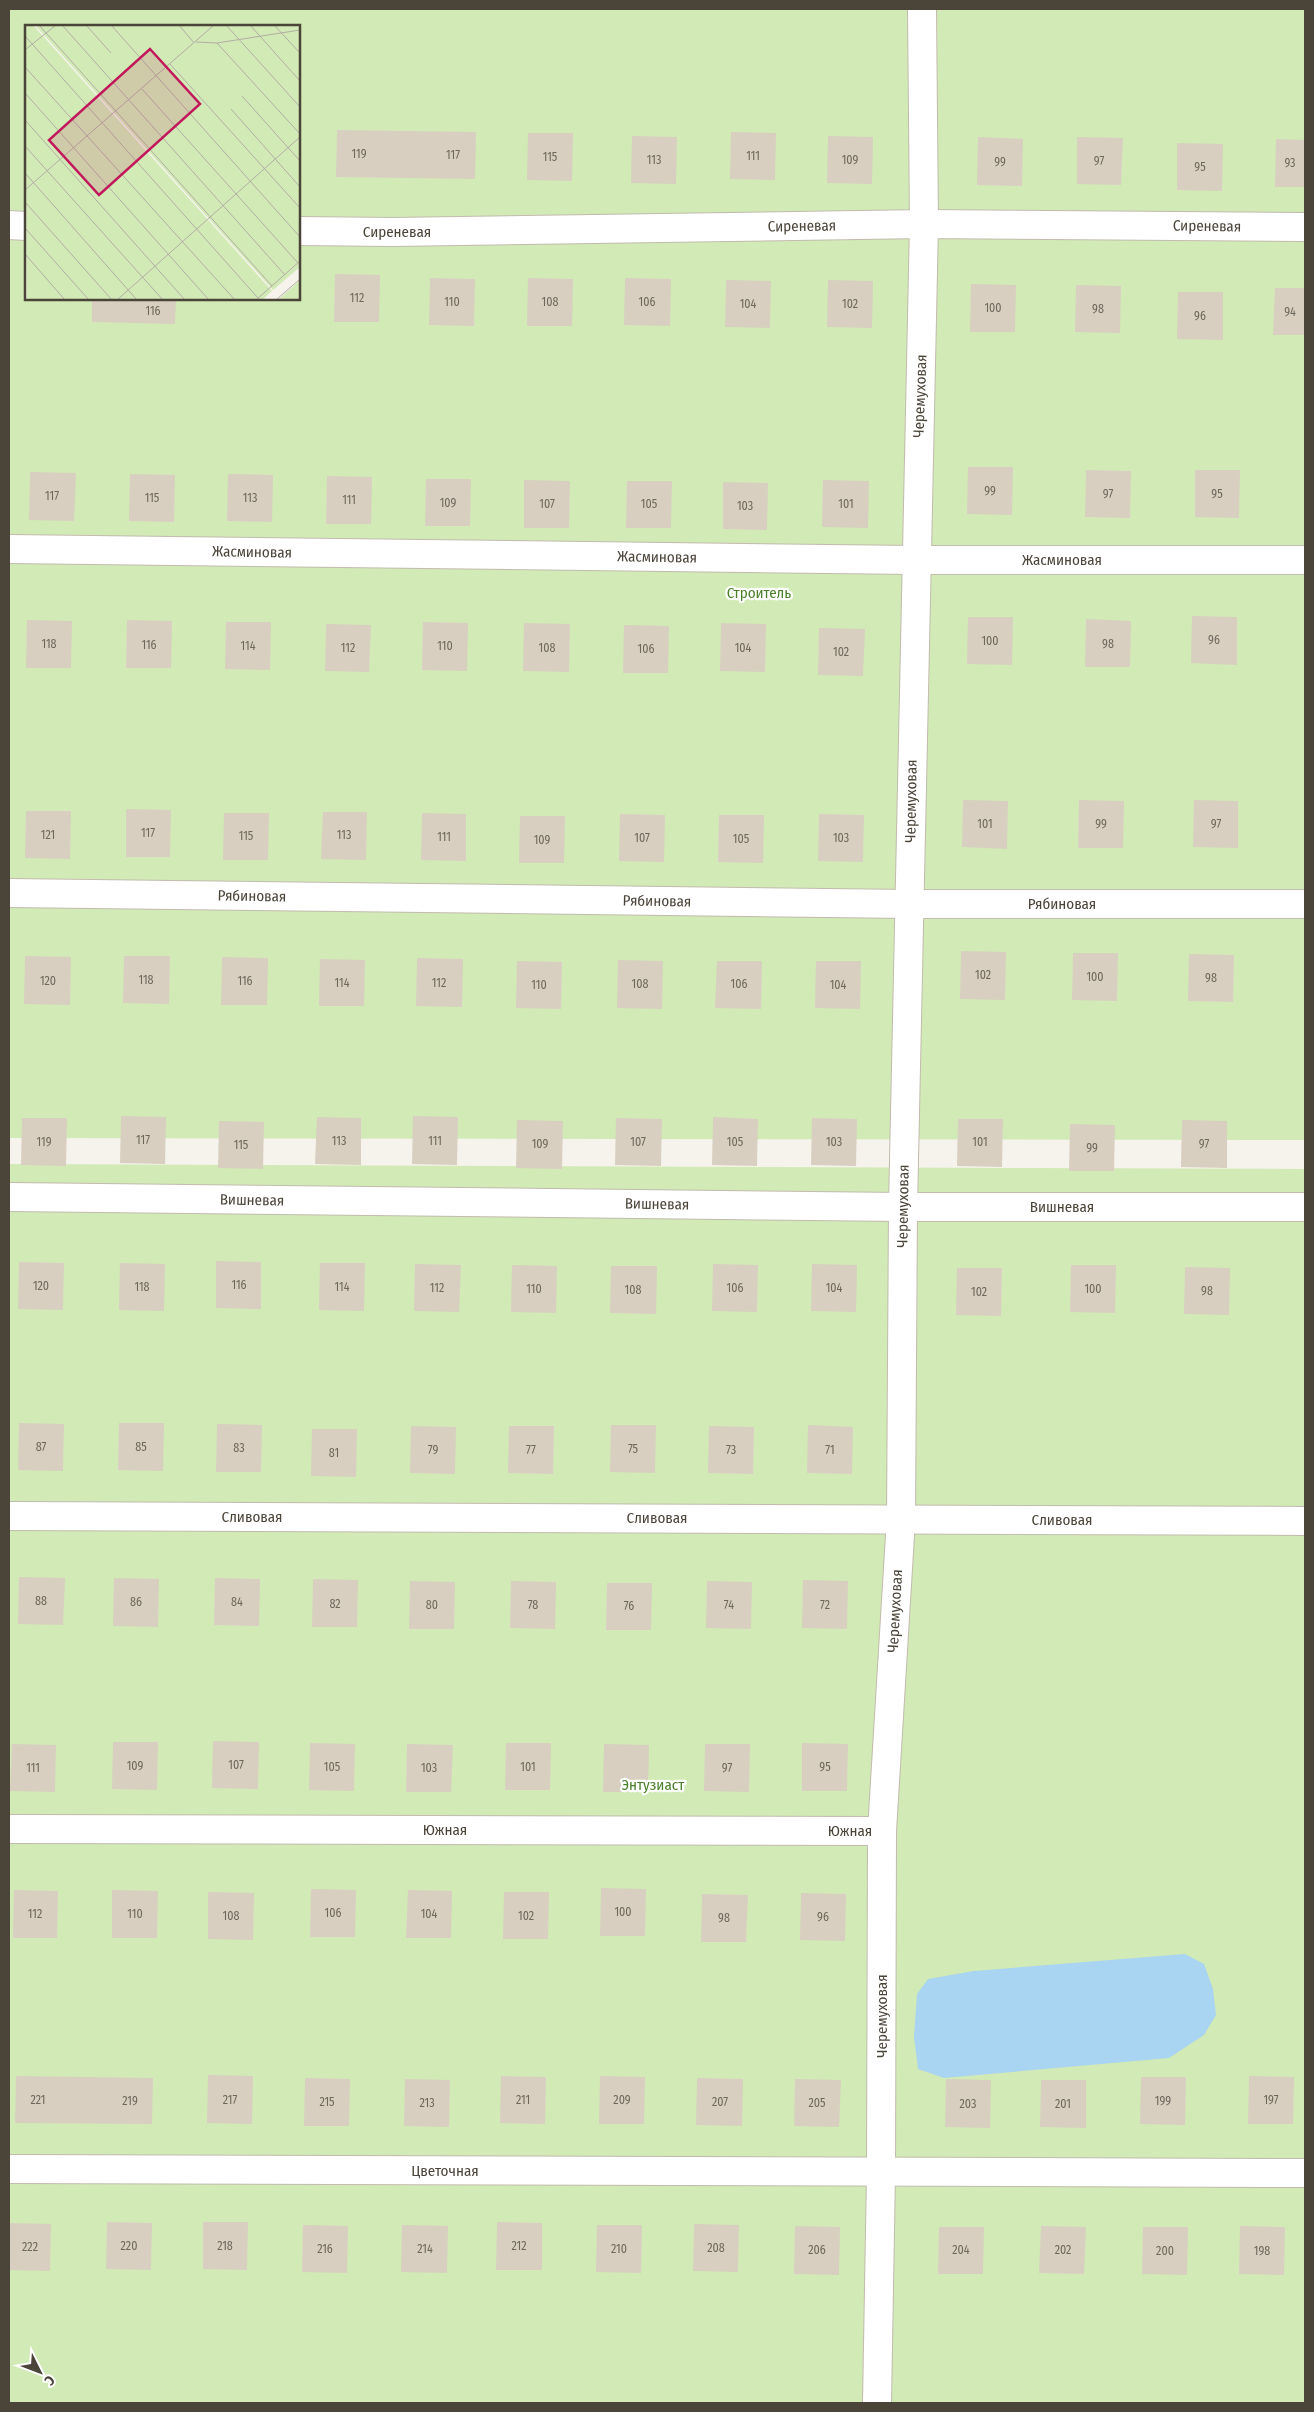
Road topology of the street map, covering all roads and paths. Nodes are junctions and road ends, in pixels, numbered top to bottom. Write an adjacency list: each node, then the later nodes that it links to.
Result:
1 (922, 9): 2 (street, Черемуховая)
2 (924, 224): 5 (street, Сиреневая); 6 (street, Сиреневая); 8 (street, Черемуховая)
3 (9, 225): 4 (street)
4 (25, 226)
5 (1305, 227)
6 (300, 231)
7 (9, 549): 8 (street, Жасминовая)
8 (915, 560): 9 (street, Жасминовая); 11 (street, Черемуховая)
9 (1305, 560)
10 (9, 893): 11 (street, Рябиновая)
11 (909, 904): 12 (street, Рябиновая); 14 (street, Черемуховая)
12 (1305, 904)
13 (9, 1197): 14 (street, Вишневая)
14 (903, 1207): 15 (street, Вишневая); 17 (street, Черемуховая)
15 (1305, 1207)
16 (9, 1516): 17 (street, Сливовая)
17 (900, 1519): 18 (street, Сливовая); 20 (street, Черемуховая)
18 (1305, 1521)
19 (9, 1829): 20 (street, Южная)
20 (882, 1831): 23 (street, Черемуховая)
21 (9, 2169): 23 (street, Цветочная)
22 (1305, 2173): 23 (street, Цветочная)
23 (881, 2174): 24 (street, Черемуховая)
24 (878, 2403)

